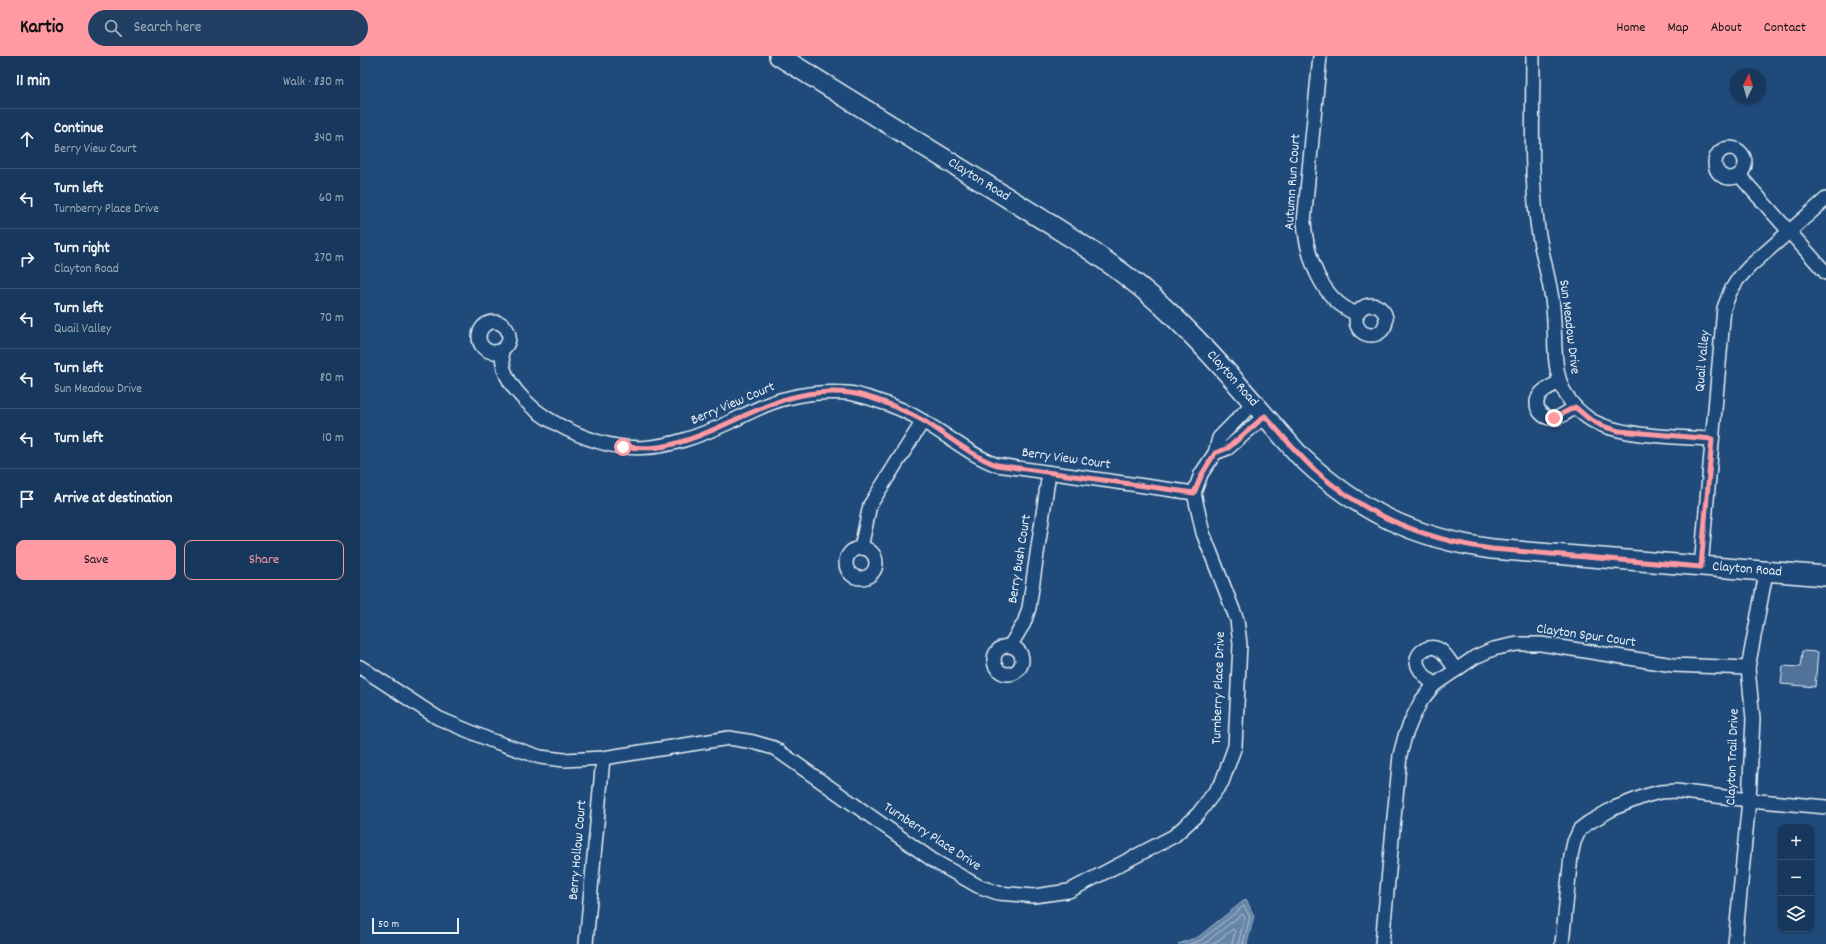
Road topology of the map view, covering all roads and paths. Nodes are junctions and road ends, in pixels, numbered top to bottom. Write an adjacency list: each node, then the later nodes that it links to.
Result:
1 (779, 56): 12 (main road, Clayton Road)
2 (1320, 56): 8 (street, Autumn Run Court)
3 (1533, 56): 10 (street, Sun Meadow Drive)
4 (1739, 175): 6 (street)
5 (1826, 198): 6 (street, Quail Valley)
6 (1789, 231): 7 (street); 14 (street, Quail Valley)
7 (1826, 273)
8 (1357, 314)
9 (501, 351): 13 (street, Berry View Court)
10 (1560, 382): 11 (street, Sun Meadow Drive); 11 (street)
11 (1575, 407): 14 (street, Sun Meadow Drive)
12 (1259, 410): 16 (street); 18 (main road, Clayton Road)
13 (923, 421): 15 (street, Berry View Court); 17 (street)
14 (1712, 439): 18 (street, Quail Valley)
15 (1049, 473): 16 (street, Berry View Court); 21 (street, Berry Bush Court)
16 (1194, 493): 26 (street, Turnberry Place Drive)
17 (862, 548)
18 (1701, 567): 19 (main road, Clayton Road)
19 (1766, 572): 20 (main road, Clayton Road); 23 (street, Clayton Trail Drive)
20 (1826, 576)
21 (1010, 646)
22 (360, 667): 26 (street, Turnberry Place Drive)
23 (1748, 668): 24 (street, Clayton Spur Court); 27 (street, Clayton Trail Drive)
24 (1456, 670): 25 (street, Clayton Spur Court); 25 (street)
25 (1434, 685): 30 (street, Clayton Spur Court)
26 (602, 758): 29 (street, Berry Hollow Court)
27 (1749, 800): 28 (street); 31 (street); 32 (street, Clayton Trail Drive)
28 (1826, 807)
29 (586, 944)
30 (1382, 944)
31 (1562, 944)
32 (1735, 944)

